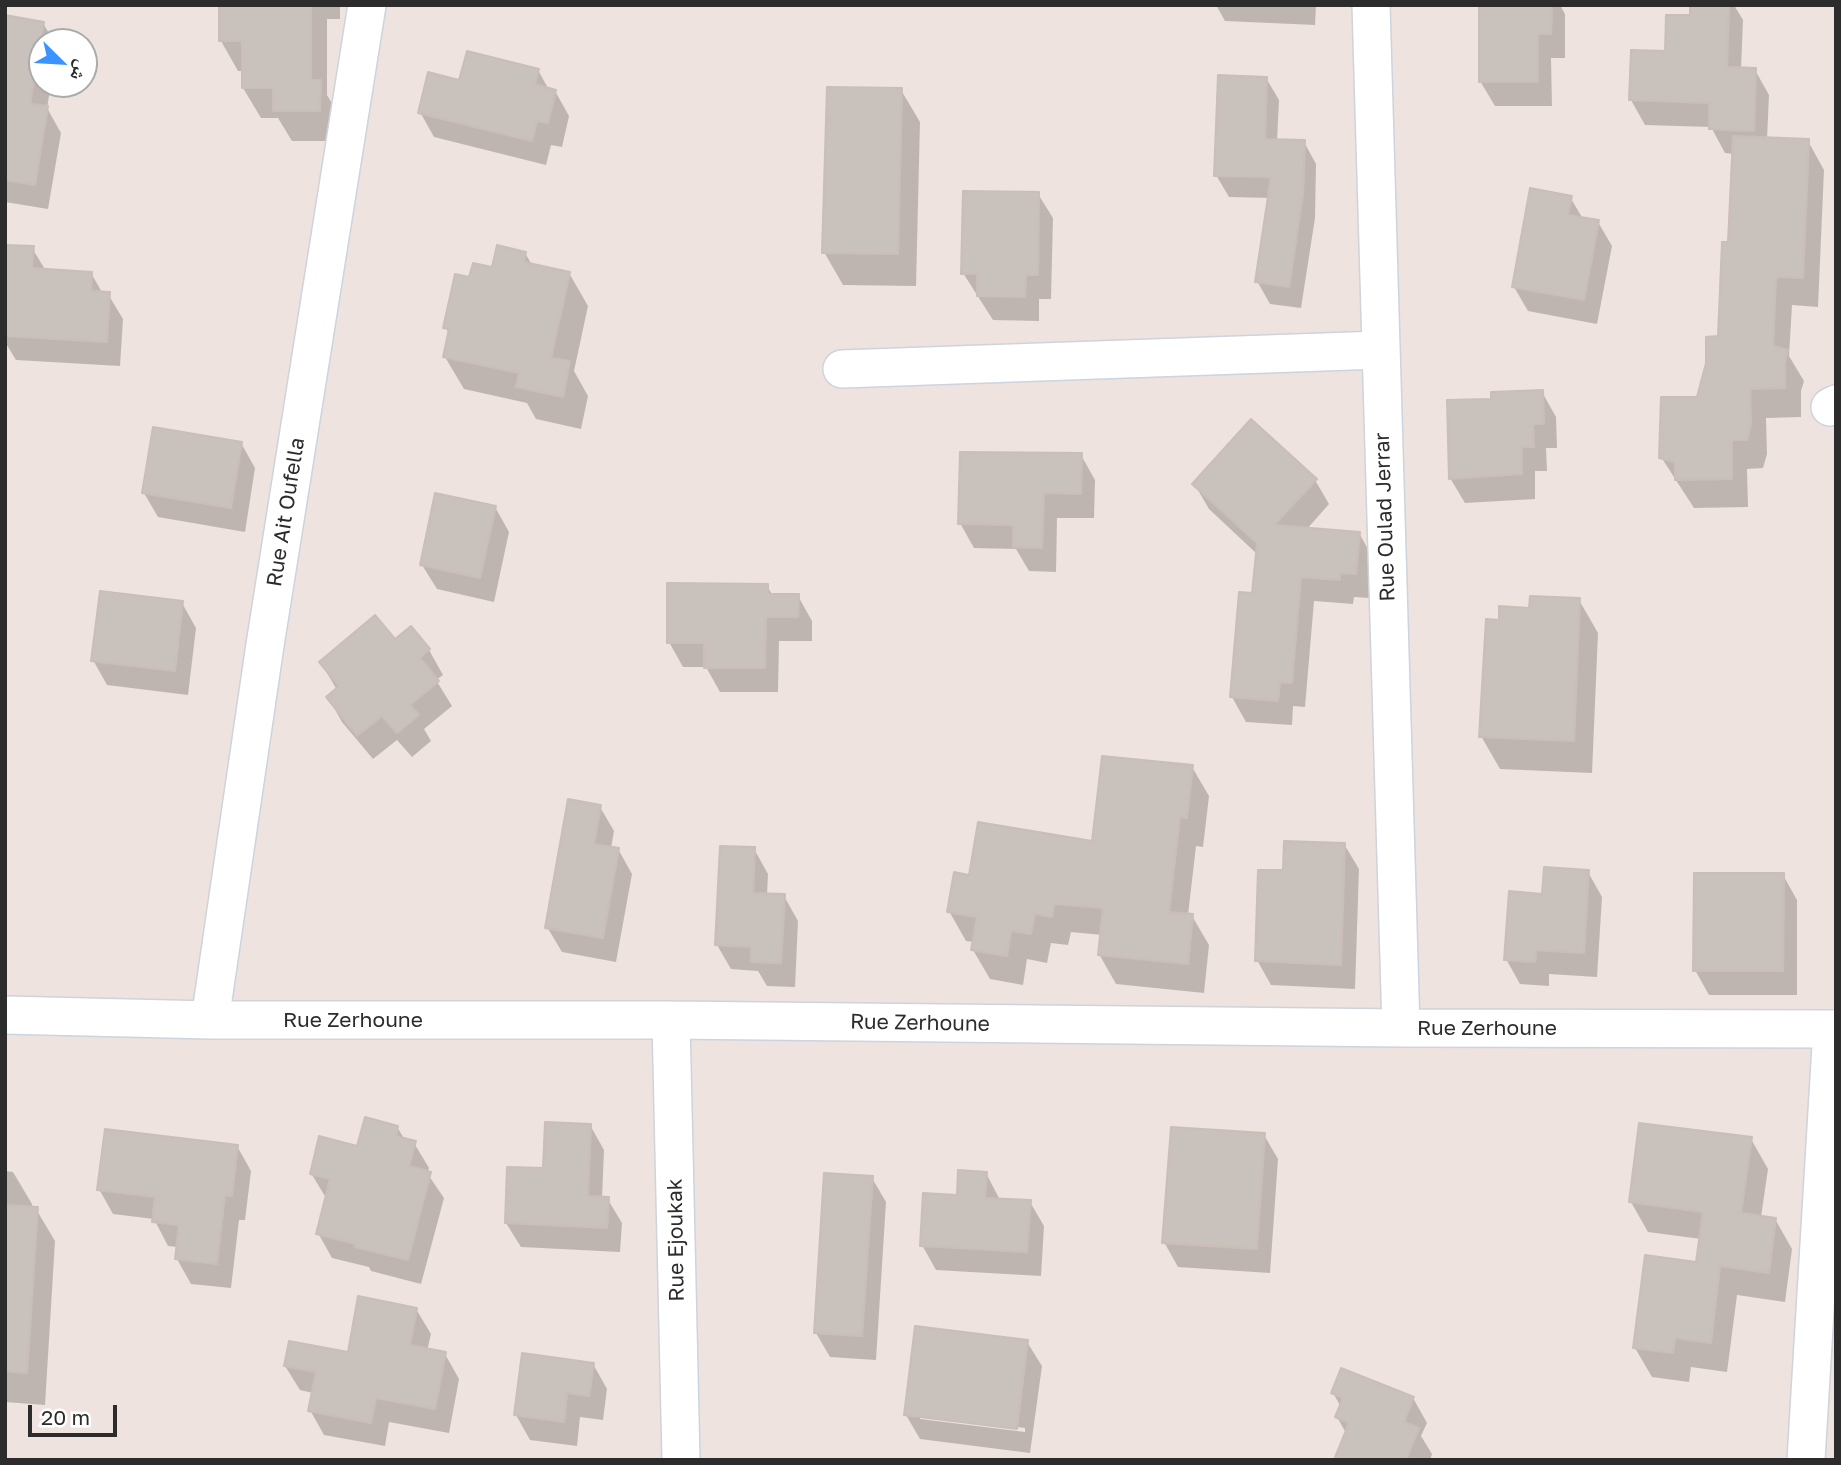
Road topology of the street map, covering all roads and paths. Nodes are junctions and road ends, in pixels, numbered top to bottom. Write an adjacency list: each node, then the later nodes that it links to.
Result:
1 (368, 5): 6 (street, Rue Ait Oufella)
2 (1371, 5): 3 (street, Rue Oulad Jerrar)
3 (1380, 350): 4 (street); 8 (street, Rue Oulad Jerrar)
4 (842, 369)
5 (5, 1015): 6 (street, Rue Zerhoune)
6 (210, 1020): 7 (street, Rue Zerhoune)
7 (671, 1020): 8 (street, Rue Zerhoune); 10 (street, Rue Ejoukak)
8 (1401, 1028): 9 (street, Rue Zerhoune)
9 (1834, 1029): 11 (street)
10 (681, 1460)
11 (1806, 1460)

